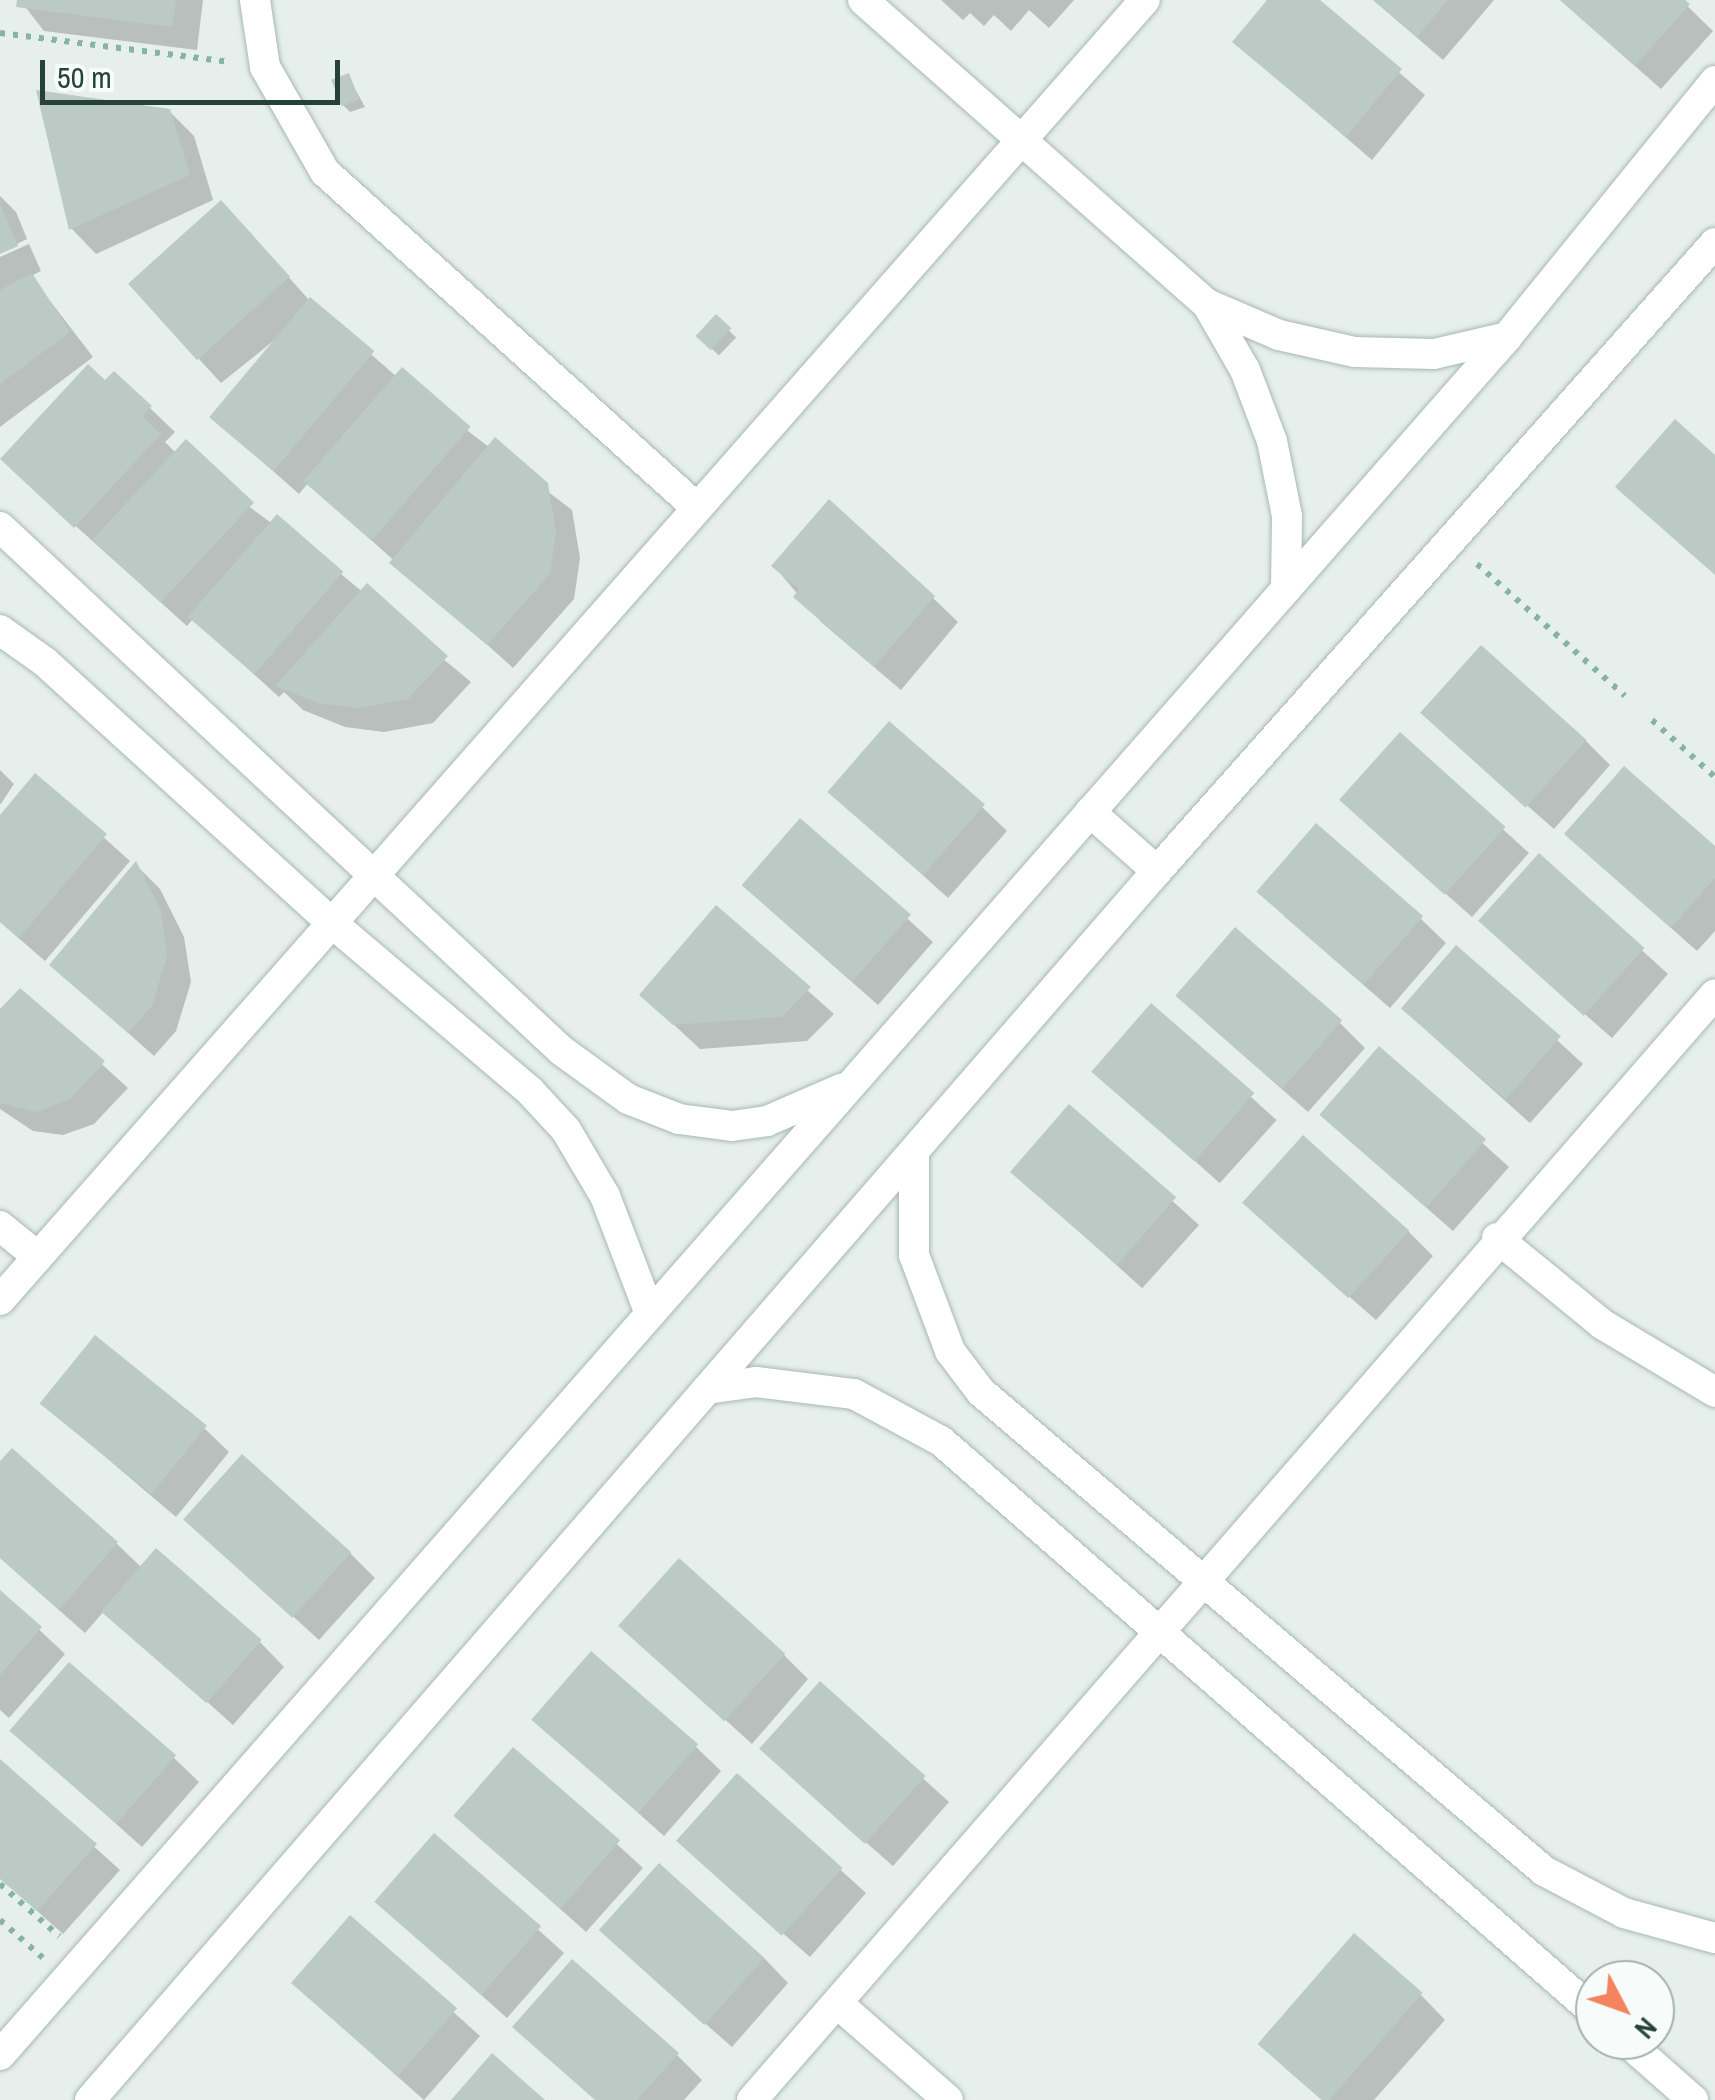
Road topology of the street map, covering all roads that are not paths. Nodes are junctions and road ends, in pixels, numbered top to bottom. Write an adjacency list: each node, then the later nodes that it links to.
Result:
1 (256, 0): 9 (street)
2 (863, 0): 5 (street)
3 (1146, 0): 5 (street)
4 (1715, 80): 8 (street)
5 (1020, 140): 7 (street); 9 (street)
6 (1715, 243): 14 (street)
7 (1206, 304): 8 (street); 11 (street)
8 (1507, 337): 11 (street)
9 (697, 508): 15 (street)
10 (0, 527): 15 (street)
11 (1286, 589): 13 (street)
12 (0, 630): 16 (street)
13 (1090, 812): 14 (street); 18 (street)
14 (1156, 870): 19 (street)
15 (374, 876): 16 (street); 18 (street)
16 (332, 923): 22 (street); 24 (street)
17 (1715, 994): 21 (street)
18 (853, 1083): 24 (street)
19 (914, 1153): 25 (street); 27 (street)
20 (0, 1226): 22 (street)
21 (1496, 1238): 26 (street); 27 (street)
22 (38, 1257): 23 (street)
23 (0, 1300)
24 (650, 1314): 32 (street)
25 (707, 1389): 28 (street); 34 (street)
26 (1715, 1392)
27 (1201, 1584): 28 (street); 29 (street)
28 (1160, 1630): 30 (street); 31 (street)
29 (1715, 1938)
30 (1575, 1996)
31 (837, 2003): 35 (street); 36 (street)
32 (0, 2055)
33 (1648, 2060): 37 (street)
34 (90, 2100)
35 (752, 2100)
36 (948, 2100)
37 (1693, 2100)

